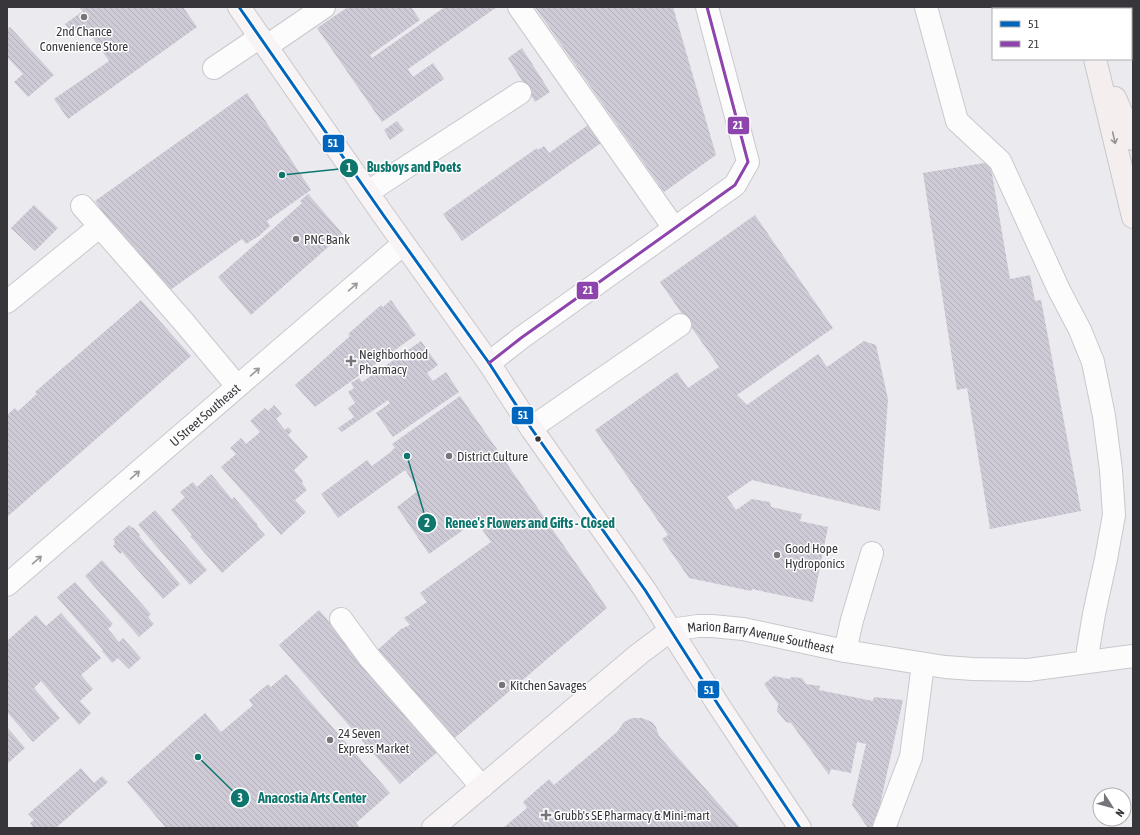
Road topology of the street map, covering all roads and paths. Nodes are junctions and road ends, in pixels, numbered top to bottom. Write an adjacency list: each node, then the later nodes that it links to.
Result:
1 (239, 7): 6 (main road)
2 (324, 7): 6 (street)
3 (519, 7): 16 (street)
4 (707, 7): 16 (street)
5 (926, 7): 29 (street)
6 (263, 42): 9 (street); 12 (main road)
7 (1096, 60): 11 (highway)
8 (1096, 60): 14 (highway, one-way to 14)
9 (214, 68)
10 (520, 94): 12 (street)
11 (1133, 139)
12 (368, 192): 17 (main road)
13 (82, 206): 15 (street)
14 (1133, 217)
15 (99, 227): 18 (street); 21 (street)
16 (674, 228): 20 (street)
17 (403, 244): 20 (main road); 21 (street, U Street Southeast, one-way to 17)
18 (7, 302)
19 (680, 325): 22 (street)
20 (489, 363): 22 (main road)
21 (237, 386): 24 (street, U Street Southeast, one-way to 21)
22 (531, 428): 26 (main road)
23 (872, 553): 27 (street)
24 (7, 585)
25 (341, 619): 31 (street)
26 (671, 630): 27 (street, Marion Barry Avenue Southeast); 31 (main road, Marion Barry Avenue Southeast); 33 (main road)
27 (845, 651): 30 (street, Marion Barry Avenue Southeast)
28 (1133, 656): 29 (street, Marion Barry Avenue Southeast)
29 (1086, 662): 30 (street, Marion Barry Avenue Southeast)
30 (923, 664): 34 (street)
31 (482, 787): 32 (main road, Marion Barry Avenue Southeast)
32 (433, 828)
33 (800, 828)
34 (884, 828)

